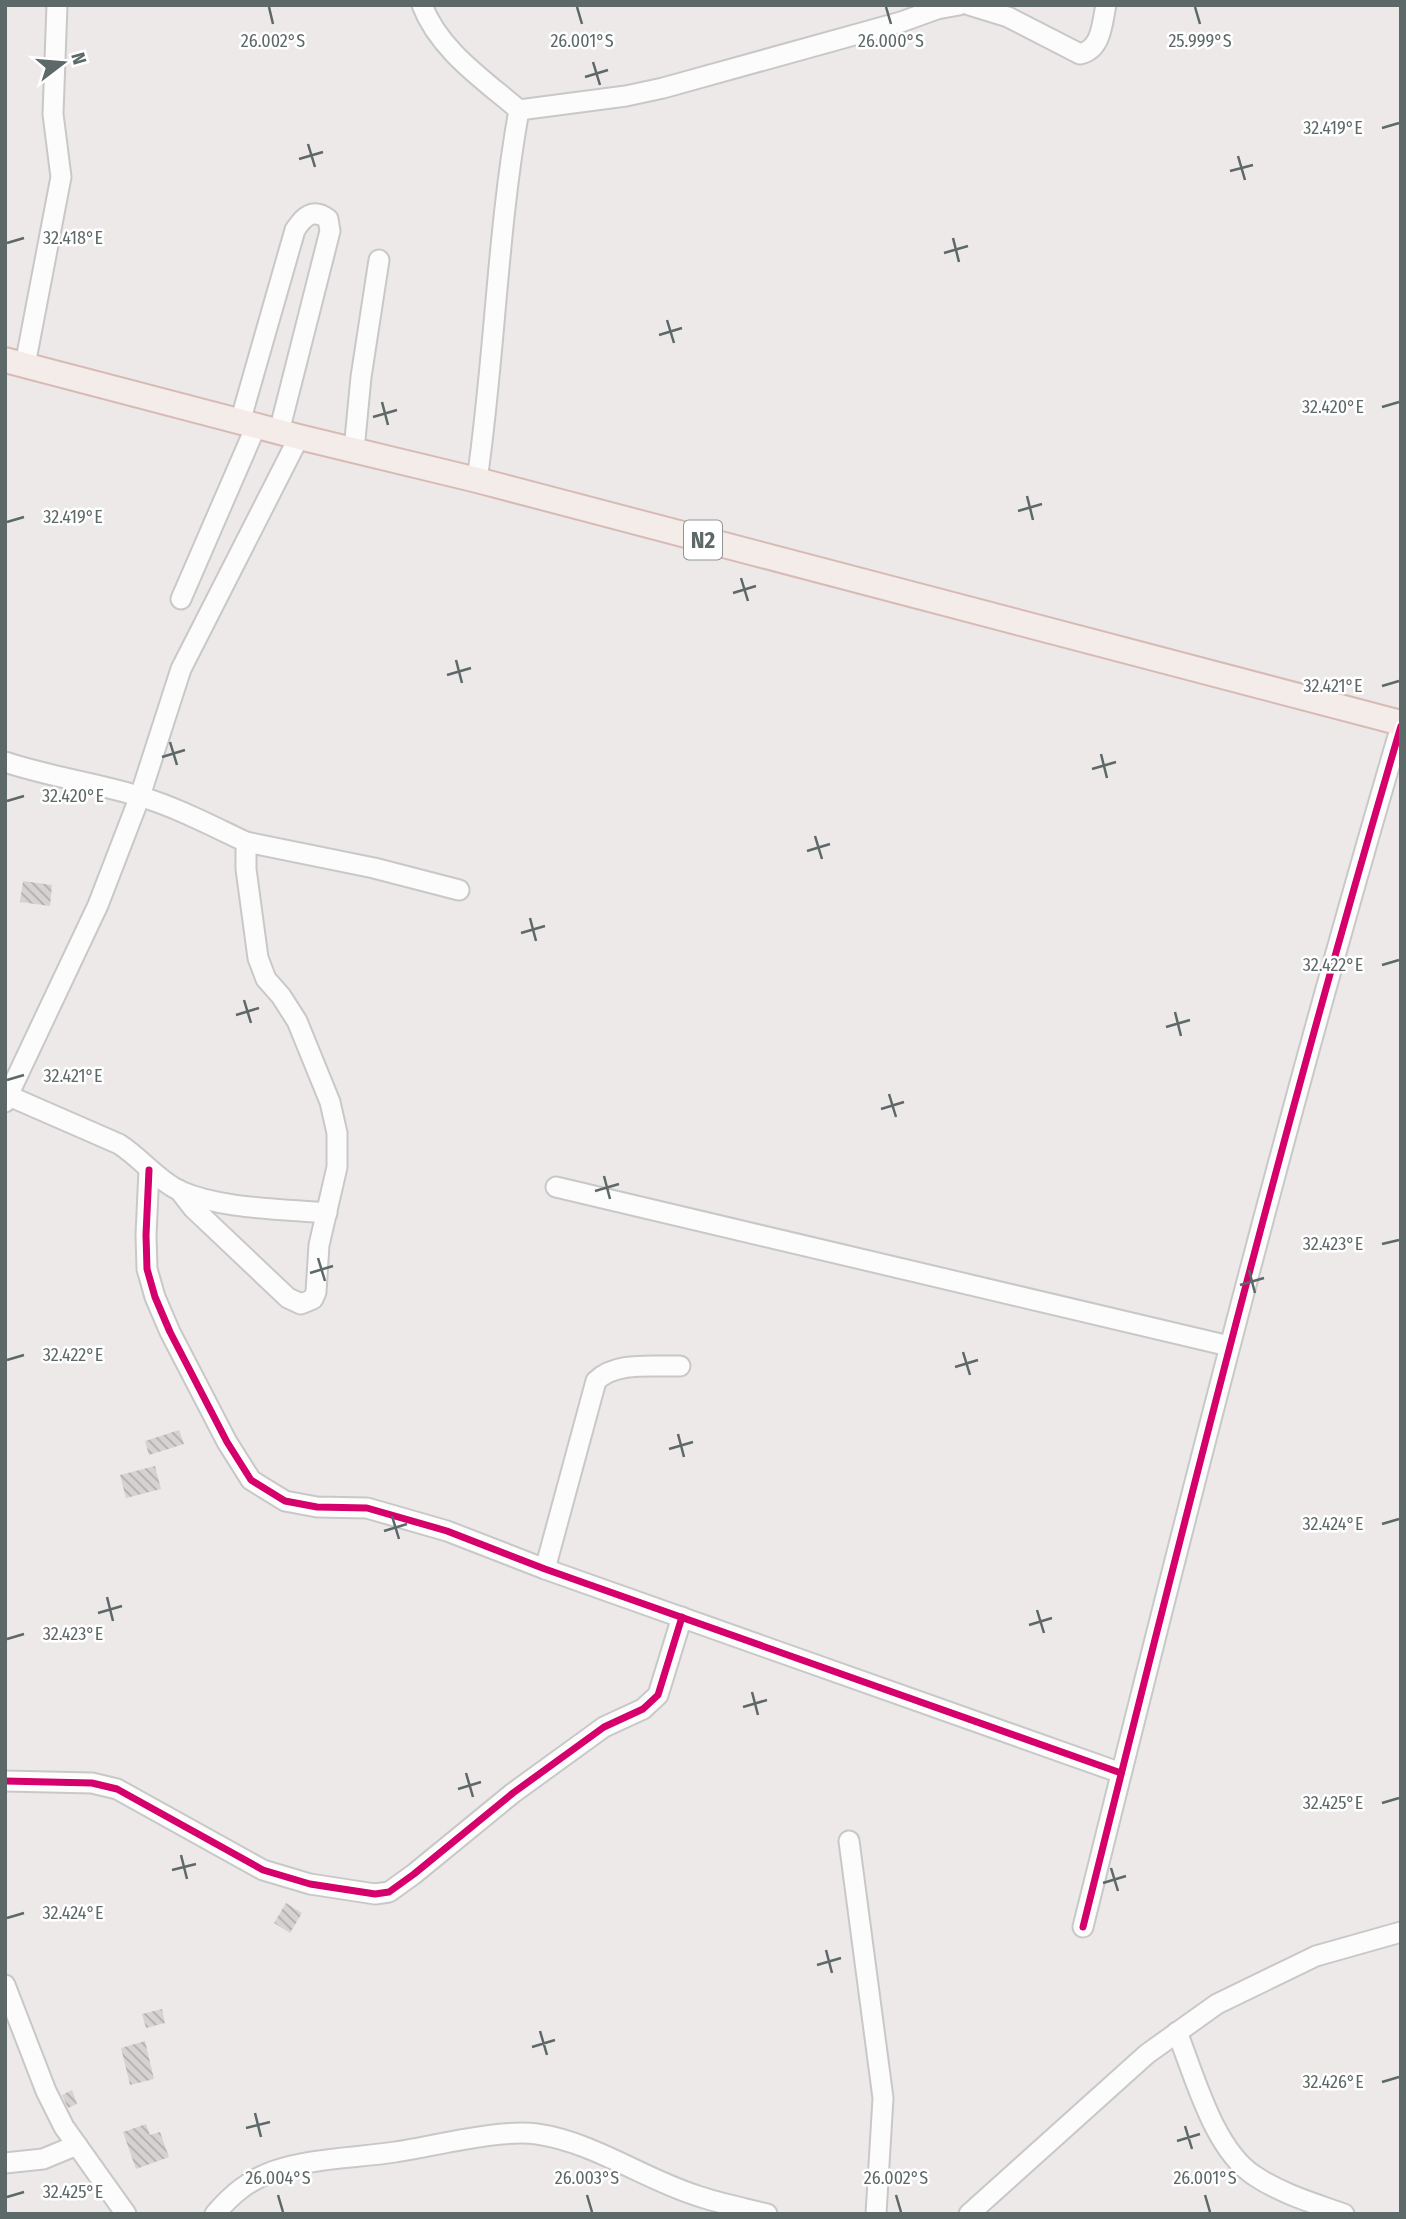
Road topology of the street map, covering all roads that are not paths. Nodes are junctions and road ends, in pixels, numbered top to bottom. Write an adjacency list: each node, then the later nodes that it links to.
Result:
1 (57, 5): 8 (street)
2 (422, 5): 6 (street)
3 (959, 5): 6 (street)
4 (969, 5): 5 (street)
5 (1106, 5)
6 (519, 110): 11 (street)
7 (379, 260): 10 (street)
8 (15, 362): 9 (main road, N2)
9 (269, 429): 9 (street); 10 (main road, N2); 12 (street); 15 (street)
10 (354, 450): 11 (main road, N2)
11 (477, 480): 13 (main road, N2)
12 (181, 598)
13 (1401, 724): 23 (street)
14 (5, 762): 15 (street)
15 (140, 796): 16 (street); 18 (street)
16 (246, 842): 17 (street); 22 (street)
17 (459, 890)
18 (6, 1098): 19 (street)
19 (149, 1170): 21 (street); 25 (street)
20 (556, 1187): 23 (street)
21 (179, 1190): 22 (street); 22 (street)
22 (327, 1213)
23 (1230, 1346): 27 (street)
24 (680, 1366): 25 (street)
25 (545, 1569): 26 (street)
26 (682, 1617): 27 (street); 28 (street)
27 (1121, 1773): 30 (street)
28 (6, 1782)
29 (849, 1841): 39 (street)
30 (1083, 1927)
31 (1401, 1932): 33 (street)
32 (5, 1985): 34 (street)
33 (1177, 2032): 40 (street); 41 (street)
34 (77, 2145): 35 (street); 36 (street)
35 (5, 2163)
36 (126, 2214)
37 (215, 2214): 38 (street)
38 (767, 2214)
39 (876, 2214)
40 (969, 2214)
41 (1344, 2214)

